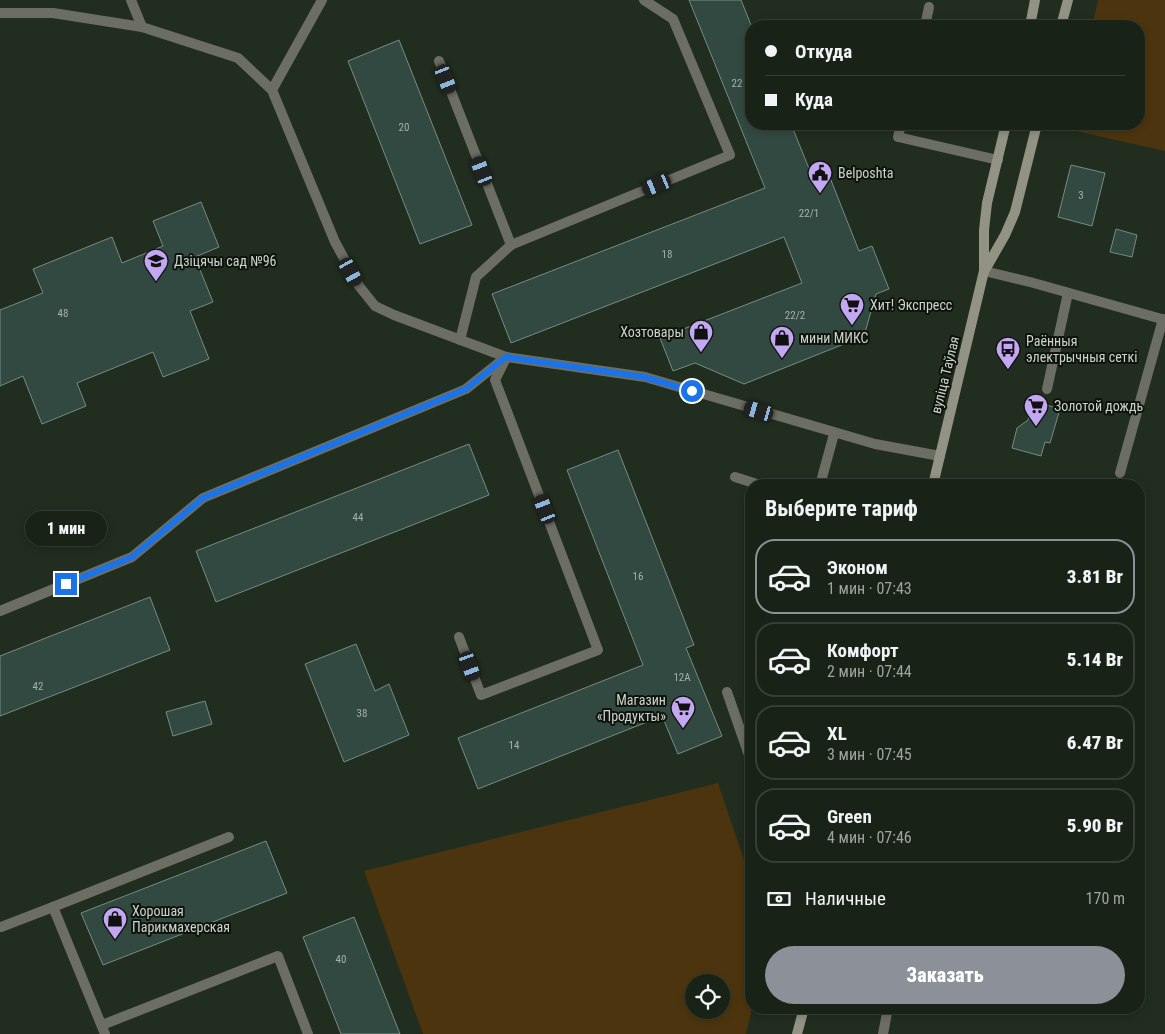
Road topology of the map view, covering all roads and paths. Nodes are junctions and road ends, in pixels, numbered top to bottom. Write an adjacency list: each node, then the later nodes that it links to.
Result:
1 (131, 0): 11 (lane)
2 (322, 0): 13 (lane)
3 (644, 0): 18 (lane)
4 (1035, 0): 9 (main road)
5 (1068, 0): 10 (main road)
6 (930, 7): 8 (lane)
7 (0, 13): 11 (lane)
8 (927, 20)
9 (1031, 20)
10 (1063, 20)
11 (142, 27): 13 (lane)
12 (439, 60): 18 (lane)
13 (272, 90): 22 (lane)
14 (900, 130): 17 (lane)
15 (1005, 130): 17 (main road, вуліца Таўлая)
16 (1036, 130): 19 (main road, вуліца Таўлая)
17 (998, 160): 19 (main road, вуліца Таўлая)
18 (511, 245): 22 (lane)
19 (984, 271): 20 (lane); 26 (main road, вуліца Таўлая)
20 (1068, 292): 21 (lane); 24 (lane)
21 (1164, 319): 27 (lane)
22 (460, 340): 23 (lane)
23 (506, 357): 25 (lane); 32 (lane); 33 (lane)
24 (1047, 389)
25 (834, 434): 26 (lane); 29 (lane)
26 (940, 456): 30 (main road, вуліца Таўлая)
27 (1120, 473)
28 (735, 477): 31 (lane)
29 (822, 479)
30 (934, 479)
31 (745, 480)
32 (0, 611)
33 (460, 637)
34 (727, 692): 35 (lane)
35 (745, 744)
36 (229, 837): 37 (lane)
37 (54, 907): 38 (lane); 41 (lane)
38 (1, 927)
39 (802, 1014): 43 (main road)
40 (887, 1014): 44 (lane)
41 (104, 1029): 42 (lane)
42 (308, 1034)
43 (797, 1034)
44 (883, 1034)

